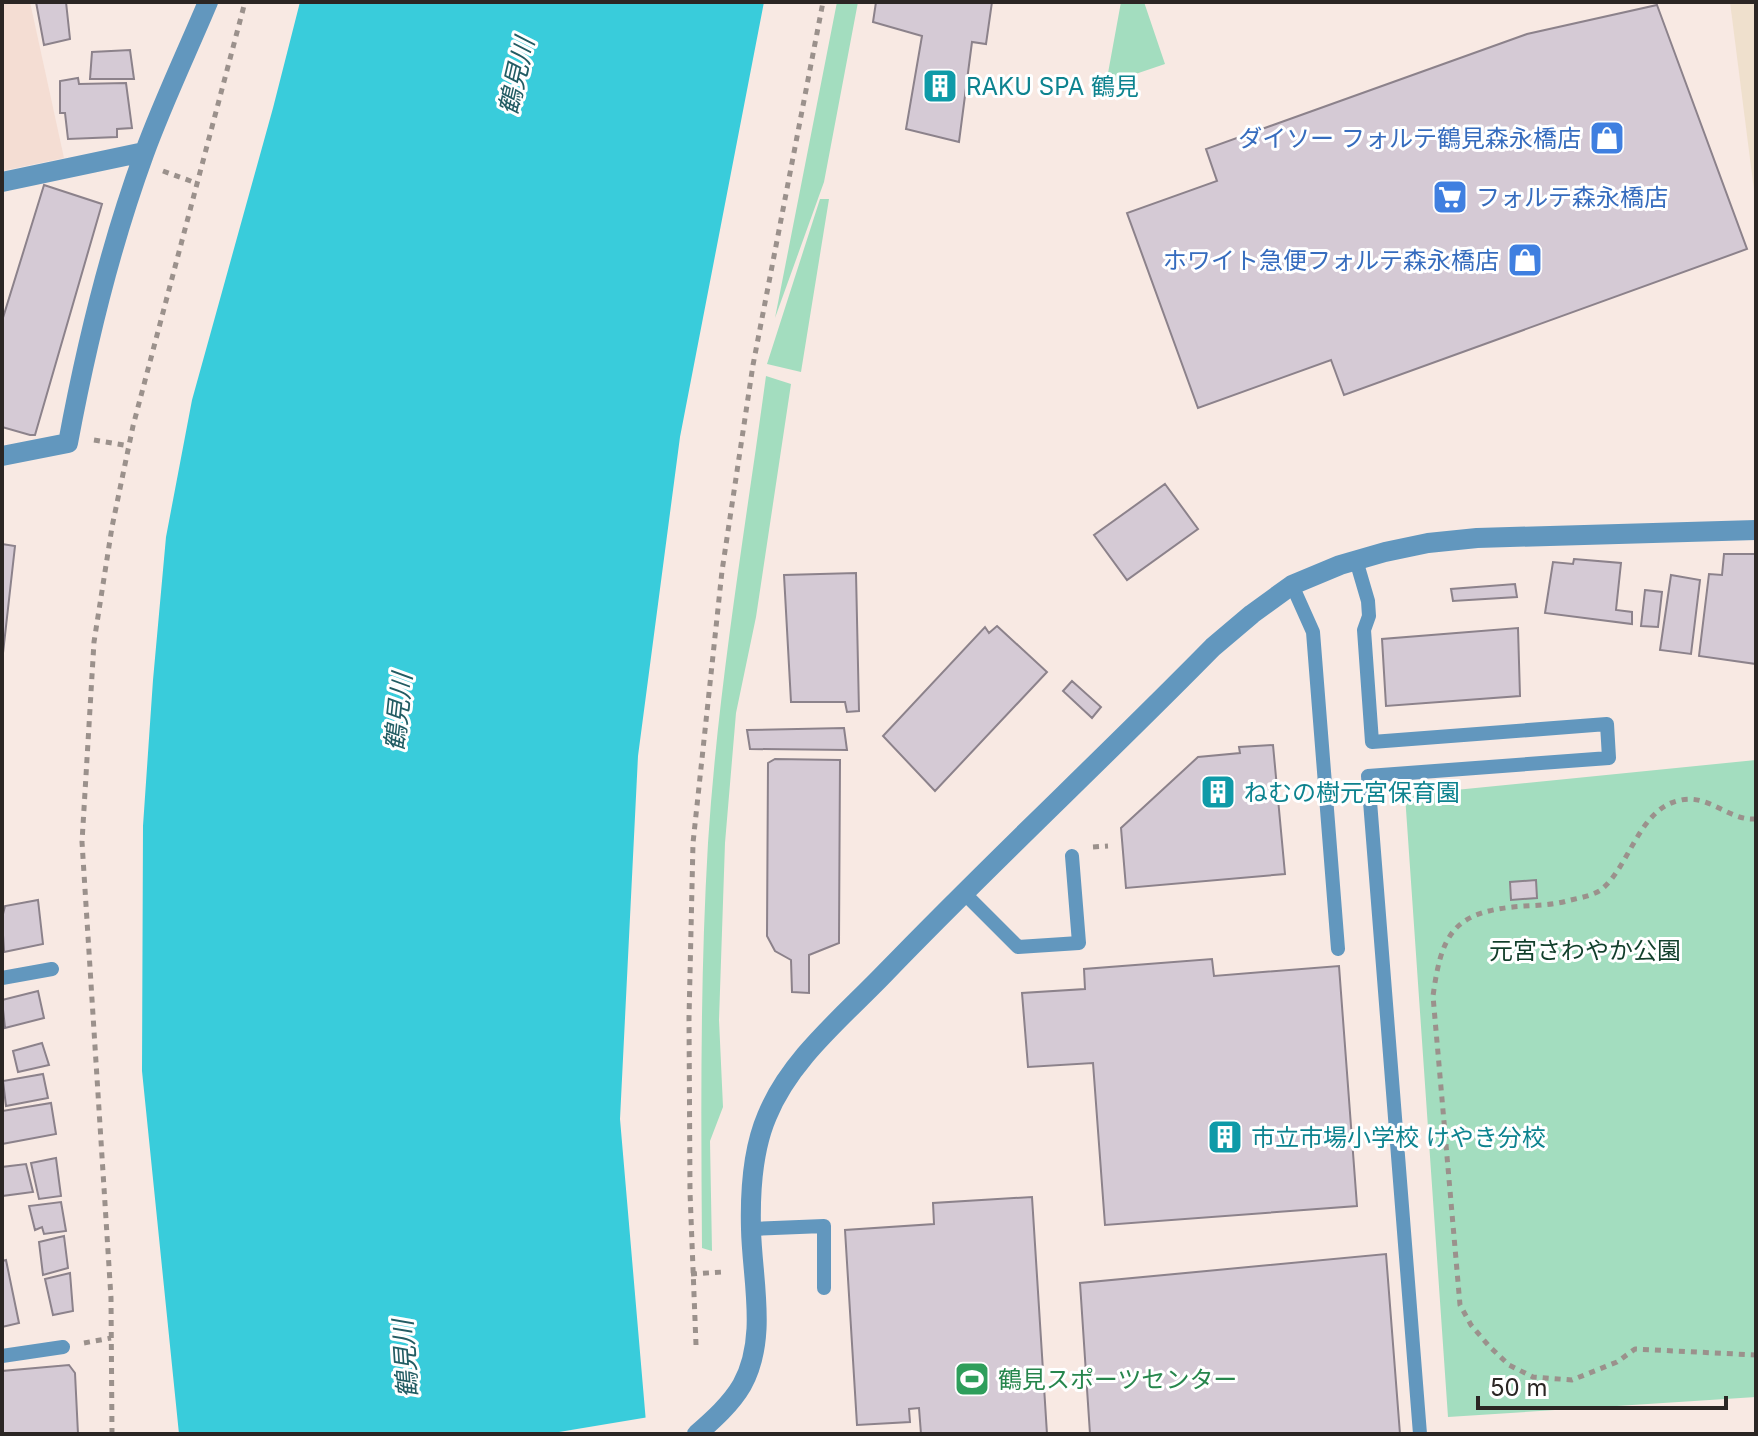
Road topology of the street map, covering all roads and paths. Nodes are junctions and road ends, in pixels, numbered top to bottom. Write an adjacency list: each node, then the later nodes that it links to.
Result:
1 (208, 2): 4 (street)
2 (245, 2): 7 (path)
3 (823, 2): 24 (path)
4 (144, 152): 6 (street); 10 (street)
5 (183, 178): 7 (path)
6 (2, 182)
7 (196, 183): 9 (path)
8 (86, 438): 9 (path)
9 (129, 446): 18 (path)
10 (2, 456)
11 (1756, 530): 12 (street)
12 (1356, 560): 13 (street); 34 (lane)
13 (1292, 585): 16 (street); 17 (lane)
14 (1756, 819): 30 (path)
15 (1072, 856): 16 (lane)
16 (964, 893): 22 (street)
17 (1338, 949)
18 (89, 965): 19 (path); 26 (path)
19 (79, 966)
20 (52, 969): 21 (lane)
21 (2, 978)
22 (751, 1229): 25 (lane); 32 (street)
23 (723, 1272): 24 (path)
24 (691, 1274): 28 (path)
25 (824, 1288)
26 (111, 1338): 27 (path); 33 (path)
27 (96, 1341)
28 (696, 1345)
29 (63, 1347): 31 (lane)
30 (1756, 1355)
31 (2, 1356)
32 (705, 1432)
33 (112, 1434)
34 (1420, 1434)

